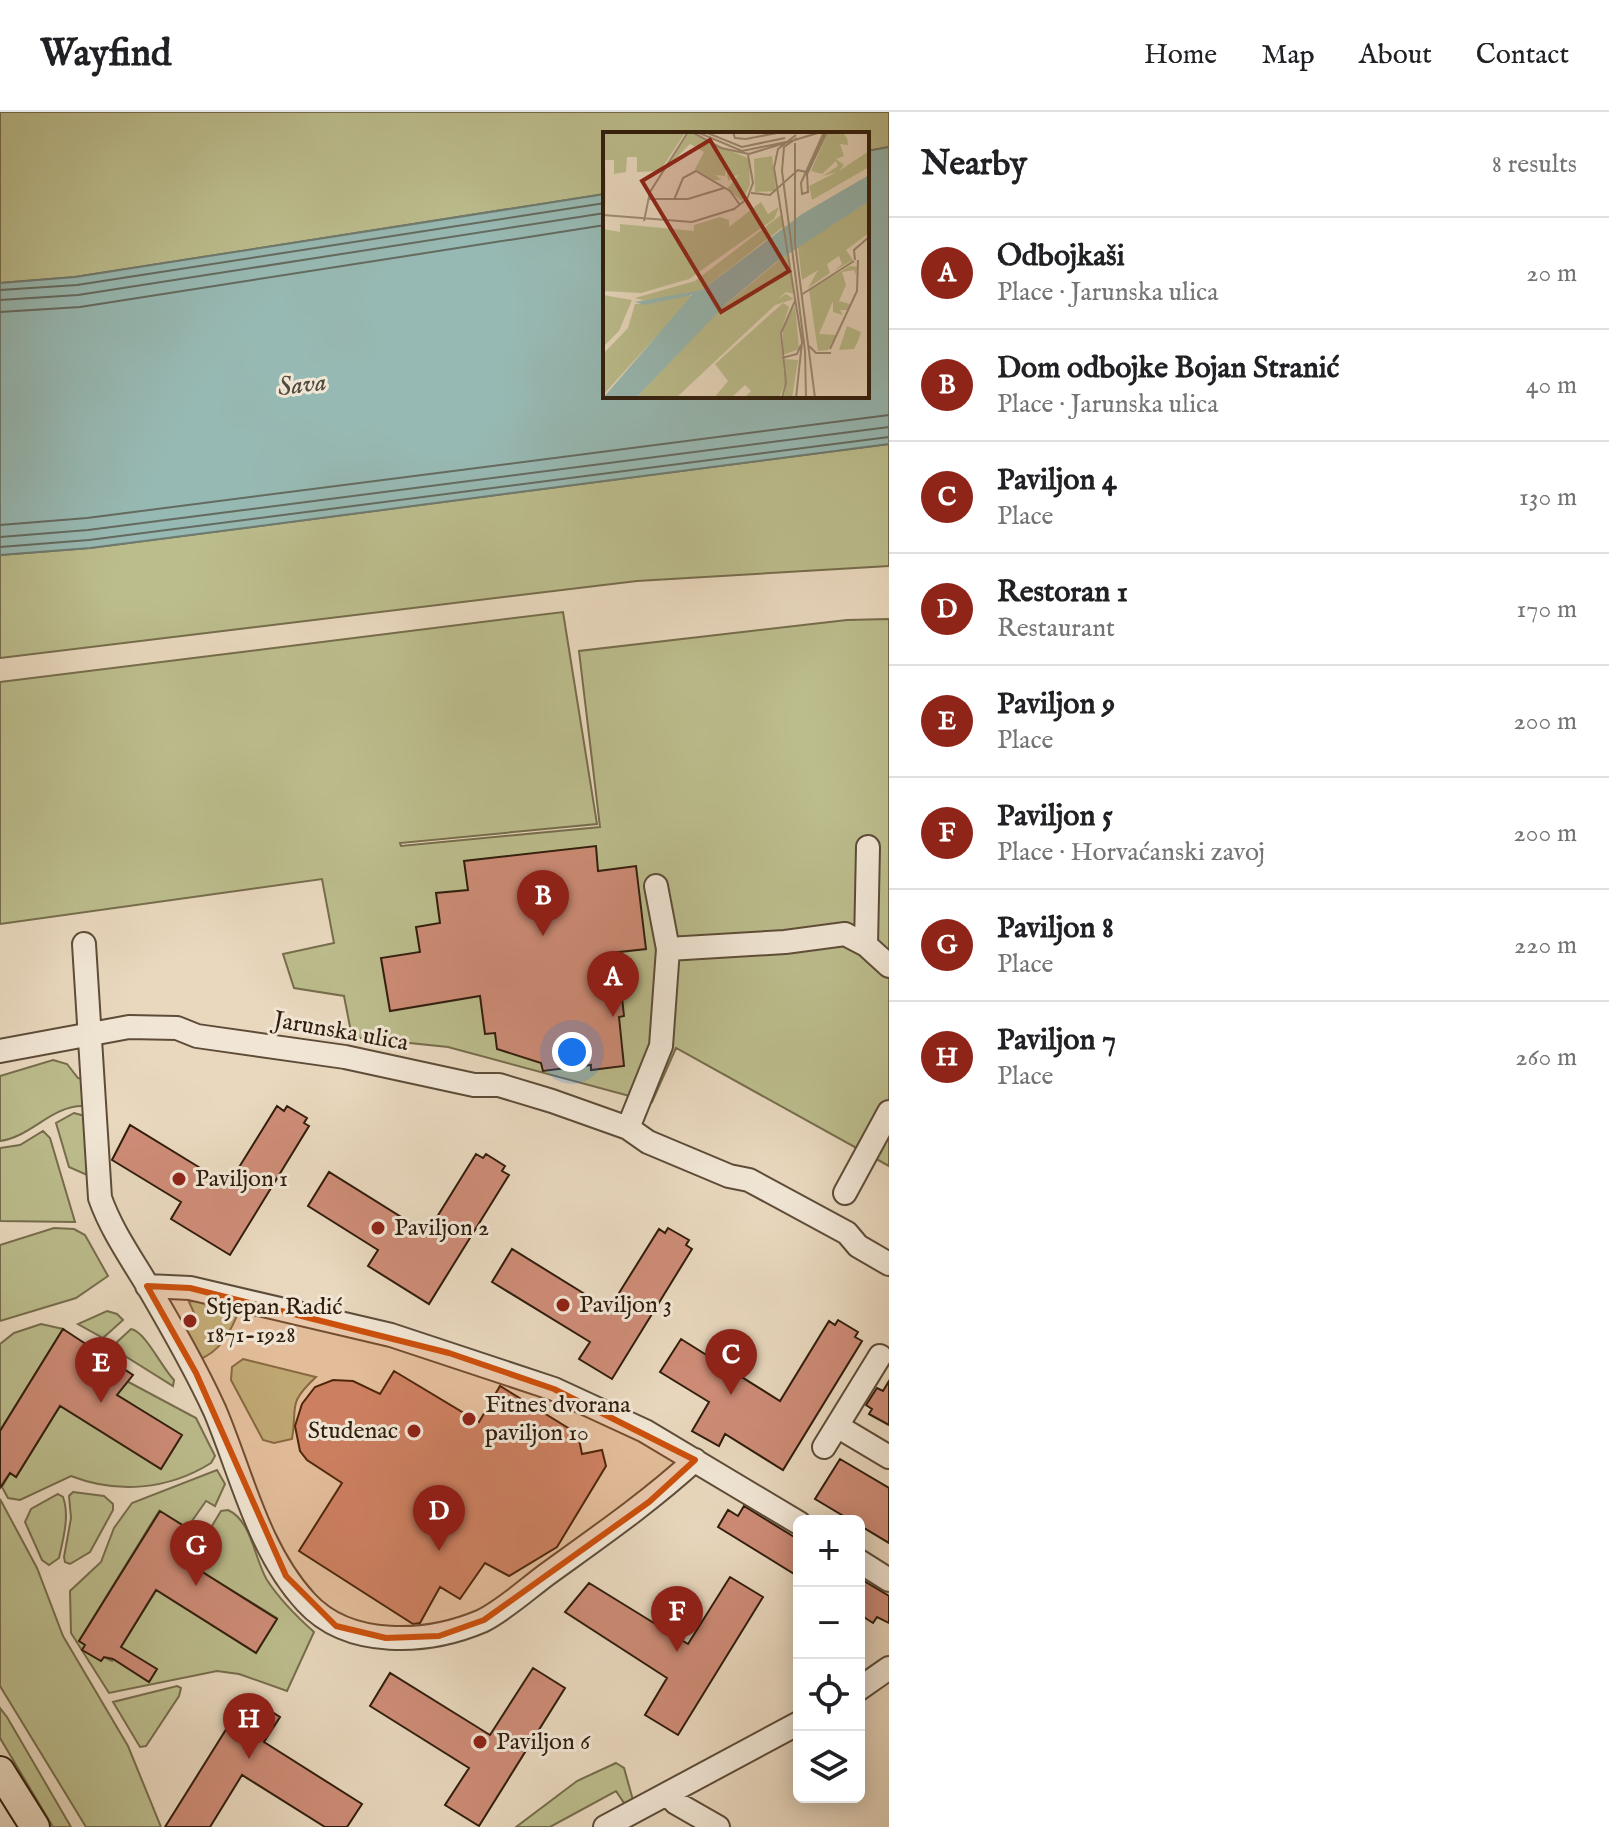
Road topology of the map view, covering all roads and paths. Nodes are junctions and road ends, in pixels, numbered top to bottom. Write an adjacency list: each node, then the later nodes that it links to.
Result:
1 (868, 847): 4 (street)
2 (656, 886): 5 (street)
3 (84, 944): 7 (street)
4 (866, 945): 5 (street); 6 (street)
5 (668, 949): 11 (street)
6 (889, 966)
7 (91, 1035): 8 (street, Jarunska ulica); 9 (street, Jarunska ulica); 15 (street)
8 (0, 1051)
9 (474, 1085): 11 (street, Jarunska ulica); 12 (street, Jarunska ulica)
10 (889, 1112): 13 (street)
11 (628, 1128): 12 (street, Jarunska ulica)
12 (648, 1142): 14 (street, Jarunska ulica)
13 (845, 1193)
14 (889, 1264)
15 (147, 1286): 20 (street); 20 (street)
16 (880, 1356): 17 (street)
17 (837, 1426): 18 (street); 19 (street)
18 (824, 1447)
19 (889, 1457)
20 (695, 1460): 21 (street)
21 (793, 1519)
22 (865, 1565): 23 (street)
23 (889, 1580)
24 (889, 1668): 25 (street)
25 (865, 1685)
26 (793, 1726): 28 (street)
27 (0, 1771): 29 (main road)
28 (667, 1794): 30 (street); 31 (street)
29 (35, 1827)
30 (605, 1827)
31 (718, 1827)

